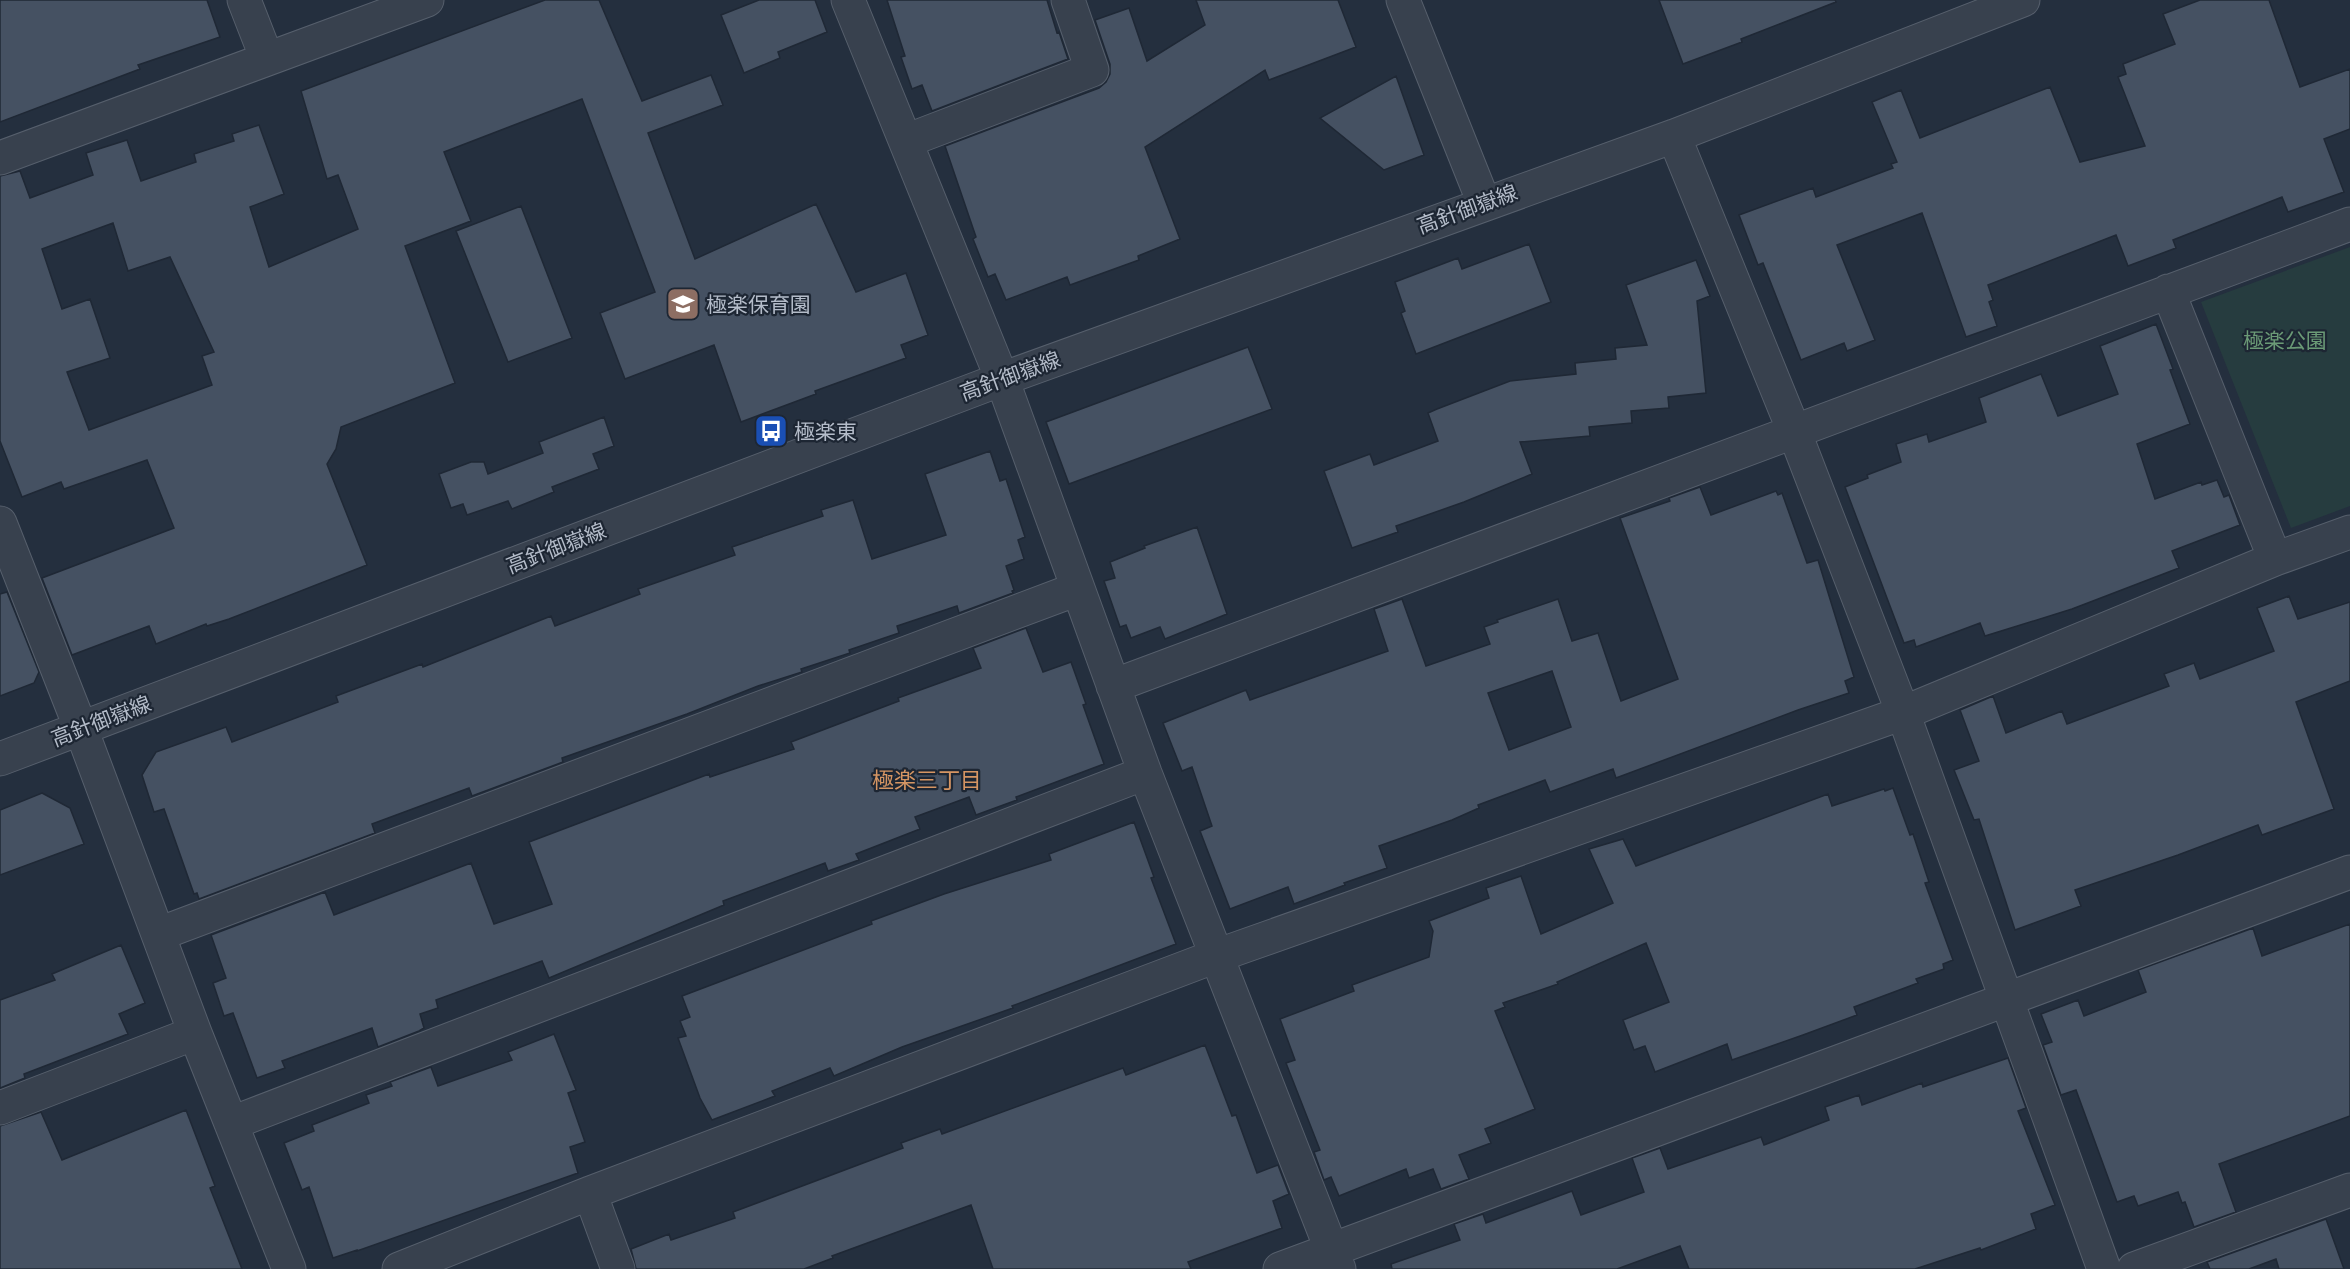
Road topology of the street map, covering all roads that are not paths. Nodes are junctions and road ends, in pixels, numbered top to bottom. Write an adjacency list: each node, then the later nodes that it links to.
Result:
1 (244, 0): 7 (street)
2 (427, 0): 7 (street)
3 (848, 0): 9 (street)
4 (1068, 0): 9 (street)
5 (1403, 0): 11 (street)
6 (2023, 0): 8 (street, 高針御嶽線)
7 (267, 59): 10 (street)
8 (1674, 136): 11 (street, 高針御嶽線); 15 (street)
9 (906, 141): 14 (street)
10 (0, 158)
11 (1484, 203): 14 (street, 高針御嶽線)
12 (2350, 224): 13 (street)
13 (2168, 291): 15 (street); 18 (street)
14 (1002, 379): 19 (street); 22 (street, 高針御嶽線)
15 (1794, 431): 20 (street); 21 (street)
16 (0, 523): 22 (street)
17 (2350, 532): 18 (street)
18 (2275, 559): 21 (street)
19 (1077, 589): 20 (street); 26 (street)
20 (1113, 686): 24 (street)
21 (1903, 713): 27 (street); 28 (street)
22 (81, 729): 23 (street, 高針御嶽線); 26 (street)
23 (0, 759)
24 (1145, 773): 27 (street); 31 (street)
25 (2350, 872): 28 (street)
26 (159, 934): 29 (street)
27 (1216, 956): 33 (street); 34 (street)
28 (2006, 1000): 34 (street); 39 (street)
29 (195, 1033): 30 (street); 31 (street)
30 (0, 1108)
31 (232, 1123): 35 (street)
32 (2350, 1190): 40 (street)
33 (590, 1193): 36 (street); 37 (street)
34 (1335, 1259): 38 (street)
35 (289, 1269)
36 (399, 1269)
37 (618, 1269)
38 (1280, 1269)
39 (2104, 1269)
40 (2134, 1269)

